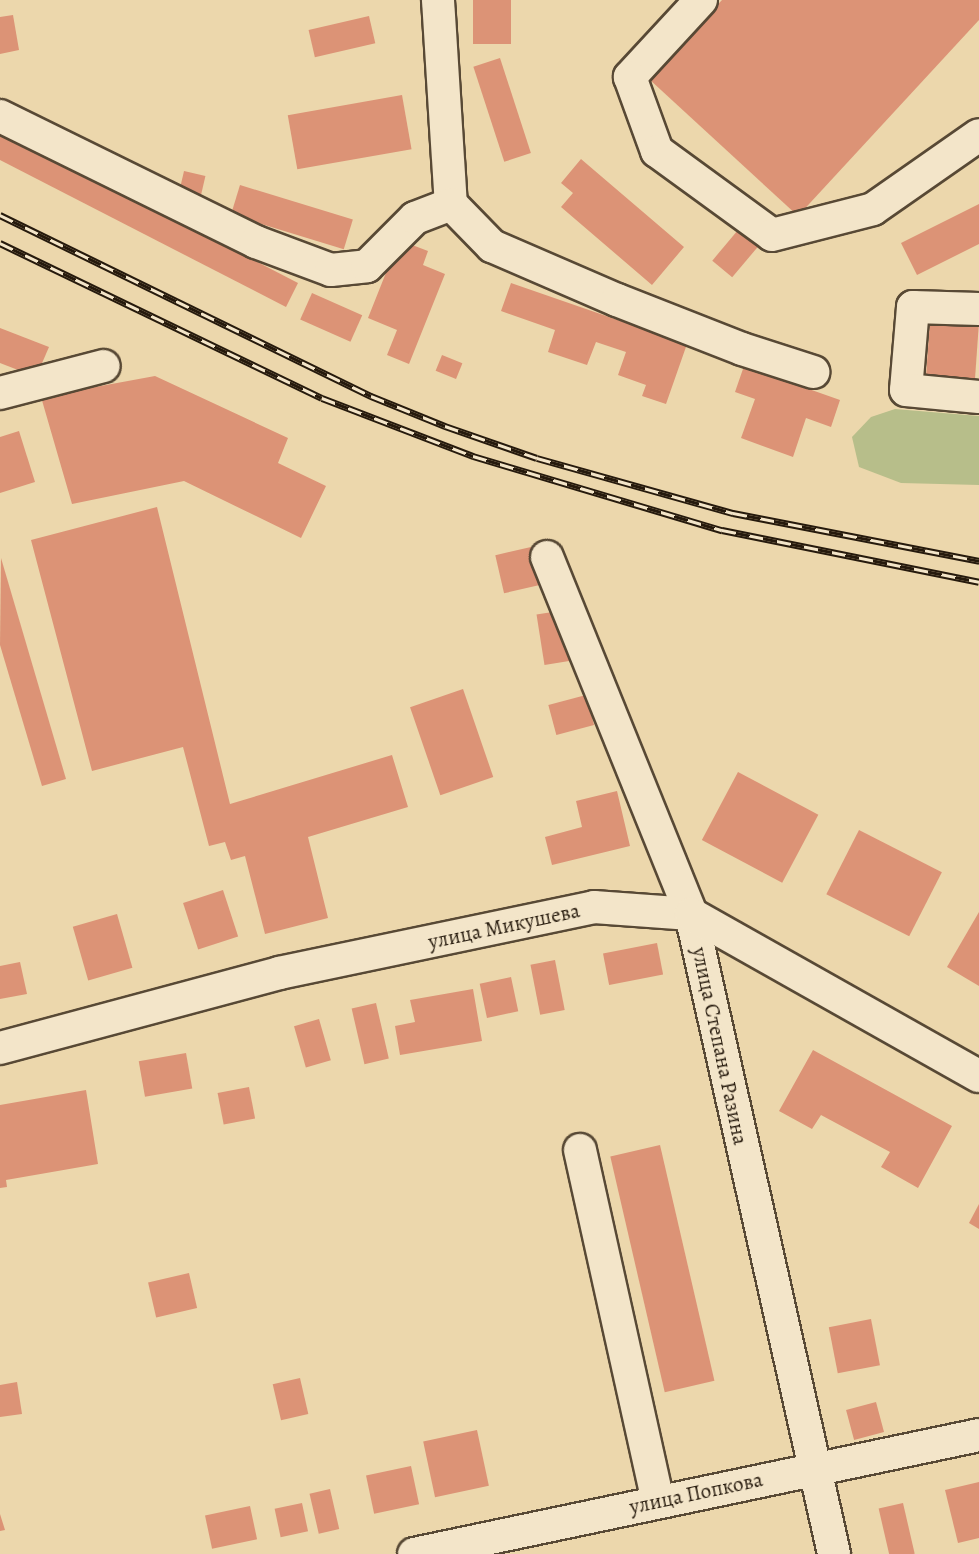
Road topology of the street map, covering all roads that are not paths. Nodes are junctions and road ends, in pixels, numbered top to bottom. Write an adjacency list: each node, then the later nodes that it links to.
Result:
1 (438, 0): 5 (street)
2 (700, 0): 4 (street)
3 (0, 116): 5 (street)
4 (979, 135)
5 (452, 204): 8 (street)
6 (979, 309): 10 (street)
7 (104, 366): 9 (street)
8 (813, 372)
9 (0, 393)
10 (979, 397)
11 (547, 557): 12 (street, улица Степана Разина)
12 (691, 914): 13 (street, улица Микушева); 14 (street, улица Микушева); 17 (street, улица Степана Разина)
13 (0, 1048)
14 (979, 1076)
15 (580, 1150): 18 (street)
16 (979, 1435): 17 (street, улица Попкова)
17 (813, 1467): 18 (street, улица Попкова); 20 (street, улица Степана Разина)
18 (658, 1501): 19 (street, улица Попкова)
19 (414, 1554)
20 (834, 1554)

